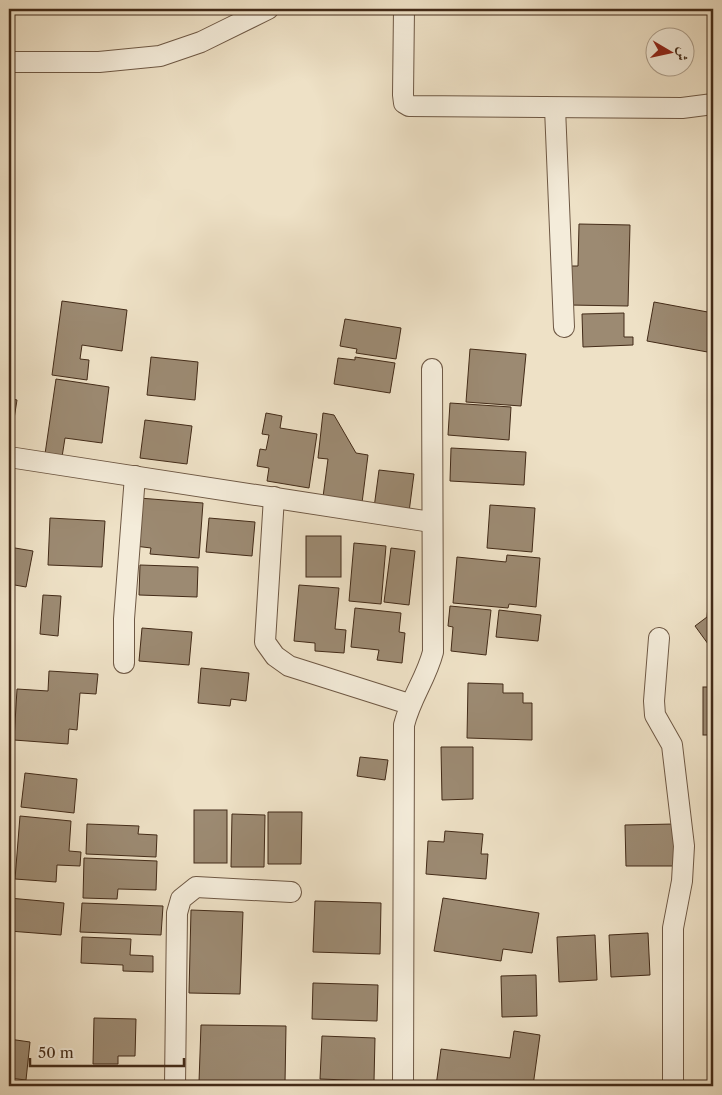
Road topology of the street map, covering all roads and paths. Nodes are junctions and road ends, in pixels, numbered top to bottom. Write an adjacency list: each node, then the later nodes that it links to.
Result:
1 (268, 9): 3 (street)
2 (404, 9): 5 (street)
3 (9, 62)
4 (713, 104): 5 (street)
5 (555, 108): 6 (street)
6 (564, 327)
7 (432, 369): 11 (street)
8 (9, 457): 9 (street)
9 (134, 476): 10 (street); 13 (street)
10 (274, 497): 11 (street); 14 (street)
11 (431, 522): 14 (street)
12 (659, 638): 18 (street)
13 (124, 663)
14 (409, 704): 17 (street)
15 (291, 892): 16 (street)
16 (175, 1086)
17 (403, 1086)
18 (673, 1086)

